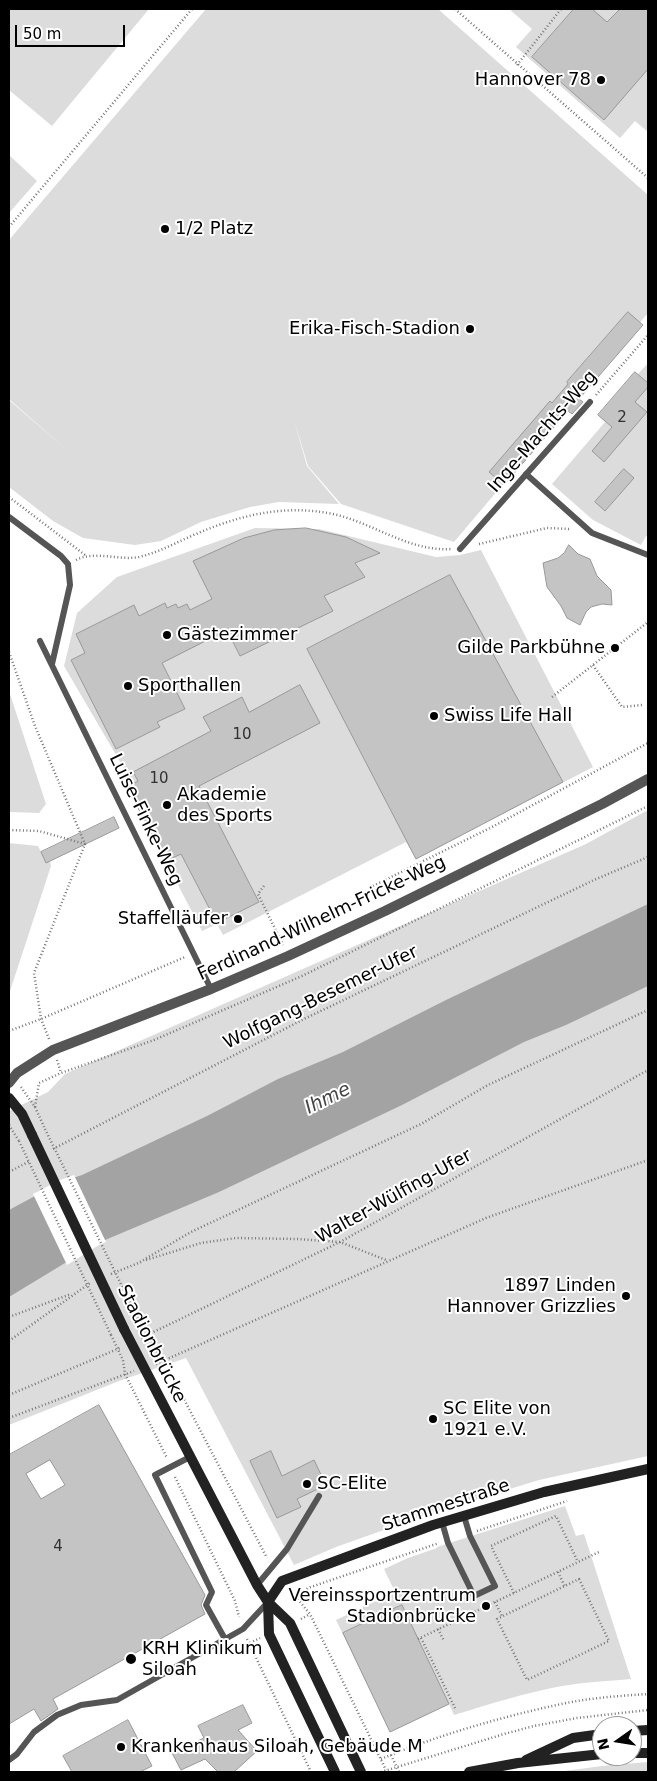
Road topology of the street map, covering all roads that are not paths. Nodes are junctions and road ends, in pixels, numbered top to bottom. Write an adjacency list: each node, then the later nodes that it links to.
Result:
1 (590, 402): 2 (lane, Inge-Machts-Weg)
2 (526, 474): 4 (lane, Inge-Machts-Weg); 5 (lane)
3 (9, 517): 7 (lane)
4 (460, 549)
5 (648, 555)
6 (40, 641): 7 (lane, Luise-Finke-Weg)
7 (52, 664): 9 (lane, Luise-Finke-Weg)
8 (648, 779): 9 (street, Ferdinand-Wilhelm-Fricke-Weg)
9 (211, 989): 10 (street, Ferdinand-Wilhelm-Fricke-Weg)
10 (11, 1080)
11 (9, 1098): 12 (street, Stadionbrücke, bridge)
12 (190, 1457): 17 (street, Stadionbrücke); 19 (lane)
13 (648, 1469): 15 (street, Stammestraße)
14 (319, 1496): 17 (lane)
15 (464, 1516): 16 (street, Stammestraße); 16 (lane)
16 (442, 1522): 18 (street, Stammestraße)
17 (257, 1585): 18 (street, Stadionbrücke)
18 (268, 1602): 19 (lane); 24 (street); 25 (street, Stadionbrücke)
19 (225, 1639): 22 (lane)
20 (592, 1735): 23 (street)
21 (592, 1755): 23 (street)
22 (9, 1760)
23 (518, 1763): 26 (street)
24 (335, 1772)
25 (362, 1772)
26 (470, 1772)

